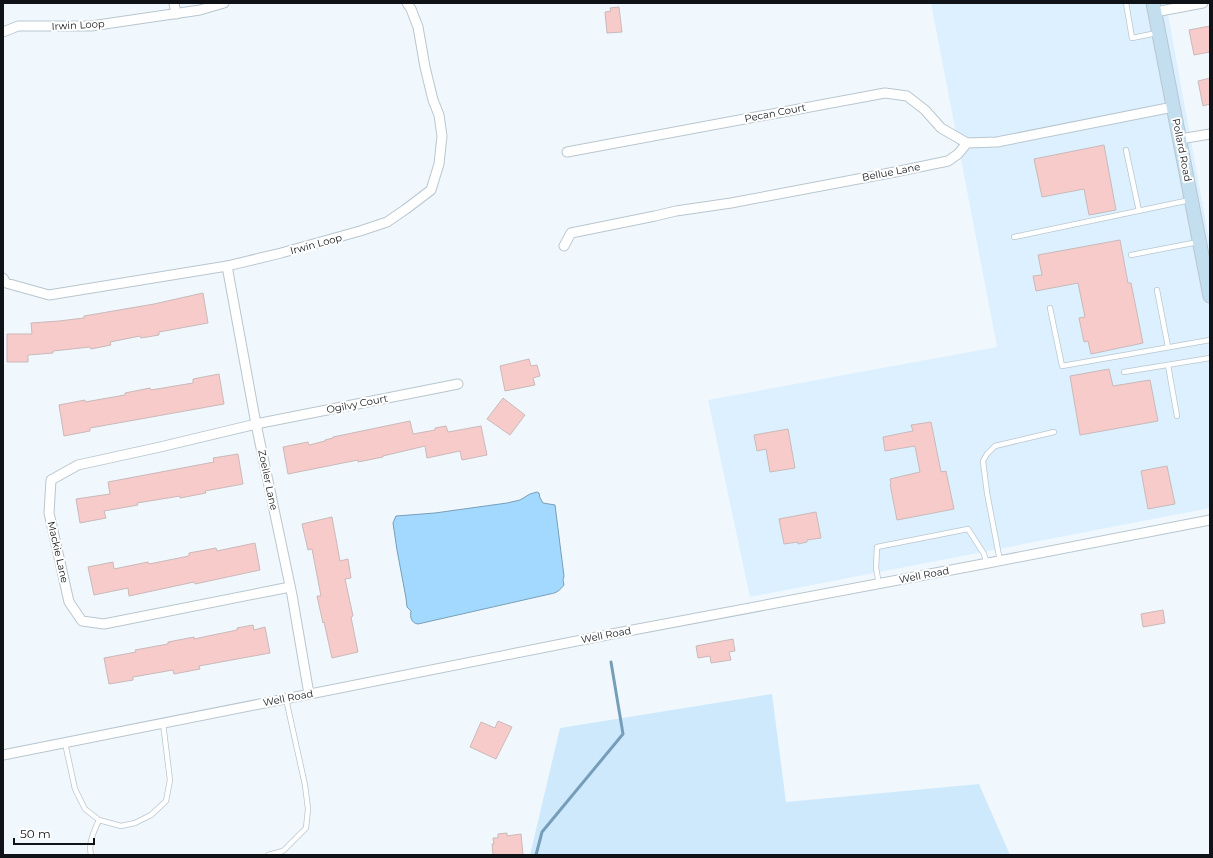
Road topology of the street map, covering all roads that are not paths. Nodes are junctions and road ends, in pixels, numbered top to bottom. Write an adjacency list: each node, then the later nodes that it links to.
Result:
1 (174, 3): 7 (street)
2 (224, 3): 7 (street, Irwin Loop)
3 (407, 3): 22 (street, Irwin Loop)
4 (1126, 3): 9 (lane)
5 (1203, 3): 6 (street)
6 (1154, 8): 9 (street, Pollard Road)
7 (176, 14): 8 (street, Irwin Loop)
8 (3, 32)
9 (1159, 33): 10 (street, Pollard Road)
10 (1173, 107): 12 (street, Pollard Road); 13 (street)
11 (1210, 134): 12 (street)
12 (1180, 139): 16 (street, Pollard Road)
13 (967, 143): 15 (street, Pecan Court); 20 (street, Bellue Lane)
14 (1126, 150): 17 (lane)
15 (567, 152)
16 (1191, 200): 17 (lane); 19 (street, Pollard Road)
17 (1139, 211): 18 (lane)
18 (1014, 236)
19 (1199, 242): 21 (lane); 25 (street, Pollard Road)
20 (564, 246)
21 (1131, 255)
22 (226, 266): 23 (street, Irwin Loop); 34 (street, Zoeller Lane)
23 (3, 278)
24 (1157, 290): 28 (lane)
25 (1210, 296)
26 (1050, 308): 28 (lane)
27 (1210, 340): 28 (lane)
28 (1168, 347)
29 (1210, 358): 30 (lane)
30 (1168, 365): 31 (lane); 33 (lane)
31 (1124, 372)
32 (458, 384): 34 (street, Ogilvy Court)
33 (1177, 416)
34 (256, 424): 40 (street, Zoeller Lane); 40 (street, Mackie Lane)
35 (1054, 432): 37 (lane)
36 (1210, 520): 37 (street, Well Road)
37 (1000, 561): 38 (street, Well Road)
38 (986, 564): 39 (street, Well Road); 39 (lane)
39 (879, 584): 41 (street, Well Road)
40 (290, 587): 41 (street, Zoeller Lane)
41 (309, 694): 42 (street, Well Road)
42 (286, 699): 43 (street, Well Road); 48 (lane)
43 (163, 723): 44 (street, Well Road); 46 (lane)
44 (65, 743): 45 (street, Well Road); 46 (lane)
45 (3, 755)
46 (99, 820): 47 (lane)
47 (91, 855)
48 (268, 855)

